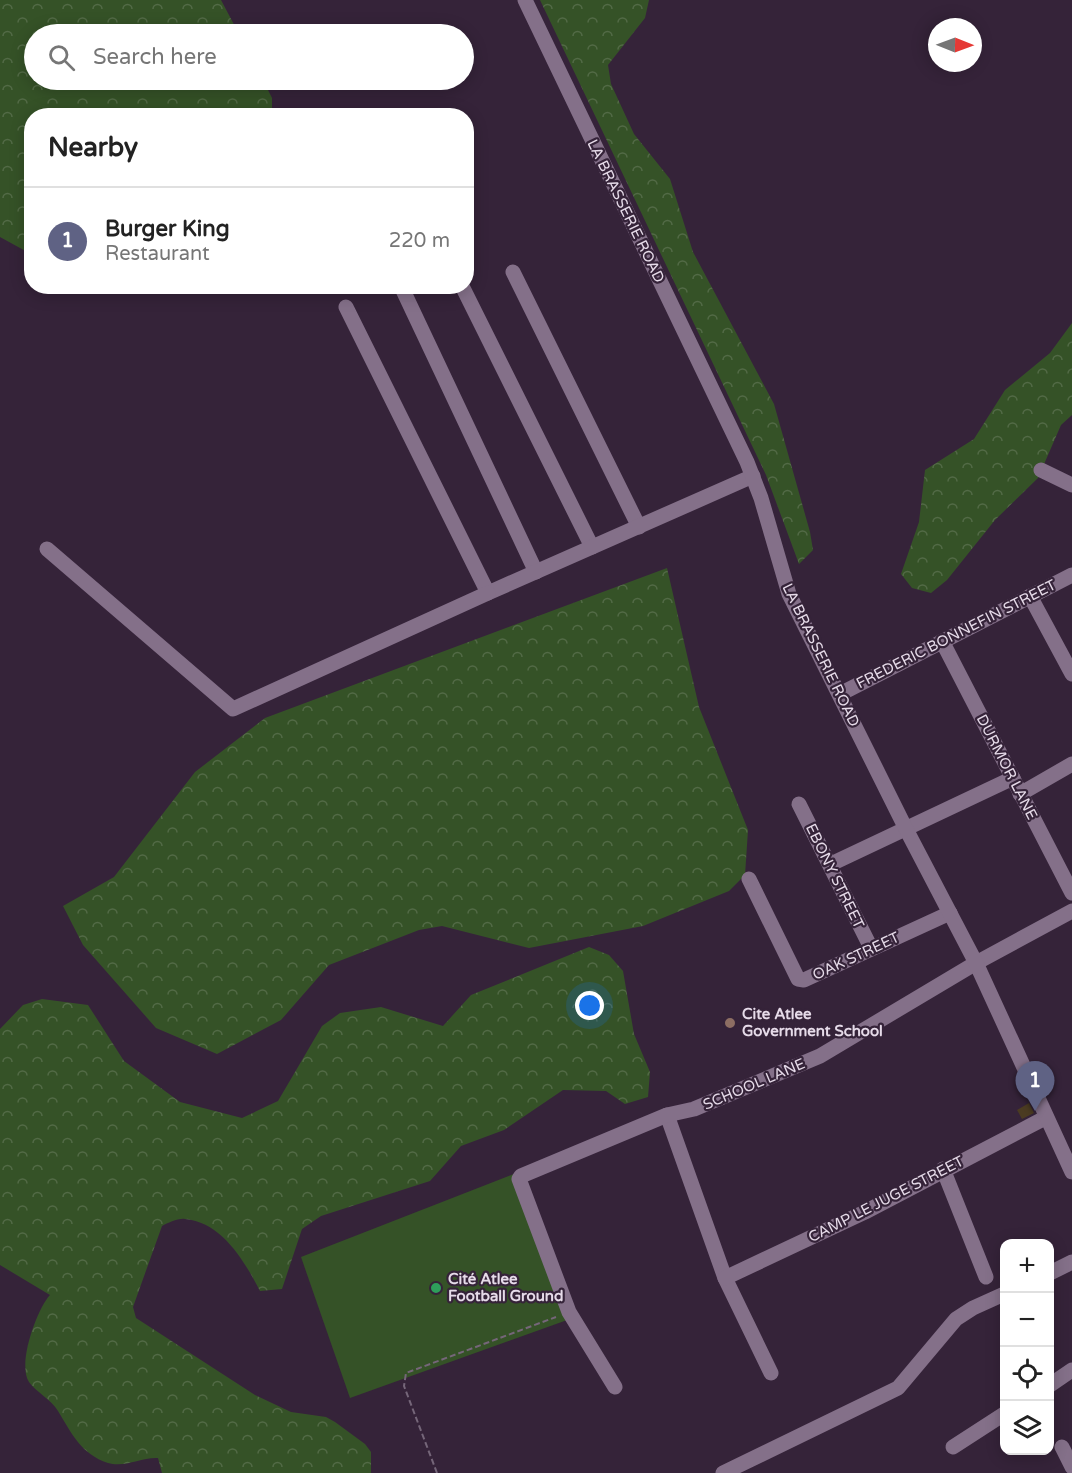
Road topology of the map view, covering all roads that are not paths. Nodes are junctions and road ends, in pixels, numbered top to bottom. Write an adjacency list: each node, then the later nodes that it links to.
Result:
1 (525, 0): 7 (street, LA BRASSERIE ROAD)
2 (513, 272): 9 (street)
3 (405, 294): 12 (street)
4 (466, 294): 10 (street)
5 (346, 307): 14 (street)
6 (1041, 470): 8 (street)
7 (753, 476): 9 (street); 18 (street, LA BRASSERIE ROAD)
8 (1072, 485)
9 (639, 527): 10 (street)
10 (592, 547): 12 (street)
11 (47, 549): 14 (street)
12 (537, 572): 14 (street)
13 (1072, 575): 15 (street, FREDERIC BONNEFIN STREET)
14 (488, 593)
15 (1030, 596): 16 (street, FREDERIC BONNEFIN STREET); 17 (street)
16 (942, 641): 18 (street, FREDERIC BONNEFIN STREET); 20 (street, DURMOR LANE)
17 (1072, 674)
18 (840, 694): 23 (street, LA BRASSERIE ROAD)
19 (1072, 764): 21 (street)
20 (1013, 778): 21 (street, DURMOR LANE); 23 (street)
21 (1020, 794): 26 (street, DURMOR LANE)
22 (799, 804): 24 (street, EBONY STREET)
23 (906, 829): 24 (street); 28 (street, LA BRASSERIE ROAD)
24 (831, 864): 29 (street, EBONY STREET)
25 (749, 879): 29 (street, OAK STREET)
26 (1072, 893)
27 (1072, 911): 30 (street, SCHOOL LANE)
28 (950, 913): 29 (street, OAK STREET); 30 (street, LA BRASSERIE ROAD)
29 (871, 948)
30 (976, 963): 31 (street, SCHOOL LANE); 32 (street, LA BRASSERIE ROAD)
31 (668, 1115): 38 (street); 43 (street, SCHOOL LANE)
32 (1045, 1118): 33 (street, CAMP LE JUGE STREET); 34 (street, LA BRASSERIE ROAD)
33 (943, 1169): 37 (street); 38 (street, CAMP LE JUGE STREET)
34 (1072, 1172)
35 (1072, 1262): 36 (street)
36 (1054, 1271)
37 (986, 1277)
38 (725, 1278): 41 (street)
39 (1000, 1296): 48 (street)
40 (1072, 1370): 42 (street)
41 (771, 1373)
42 (1054, 1382)
43 (615, 1387)
44 (1000, 1417): 45 (street)
45 (953, 1447)
46 (1062, 1447): 47 (street)
47 (1072, 1467)
48 (723, 1473)

